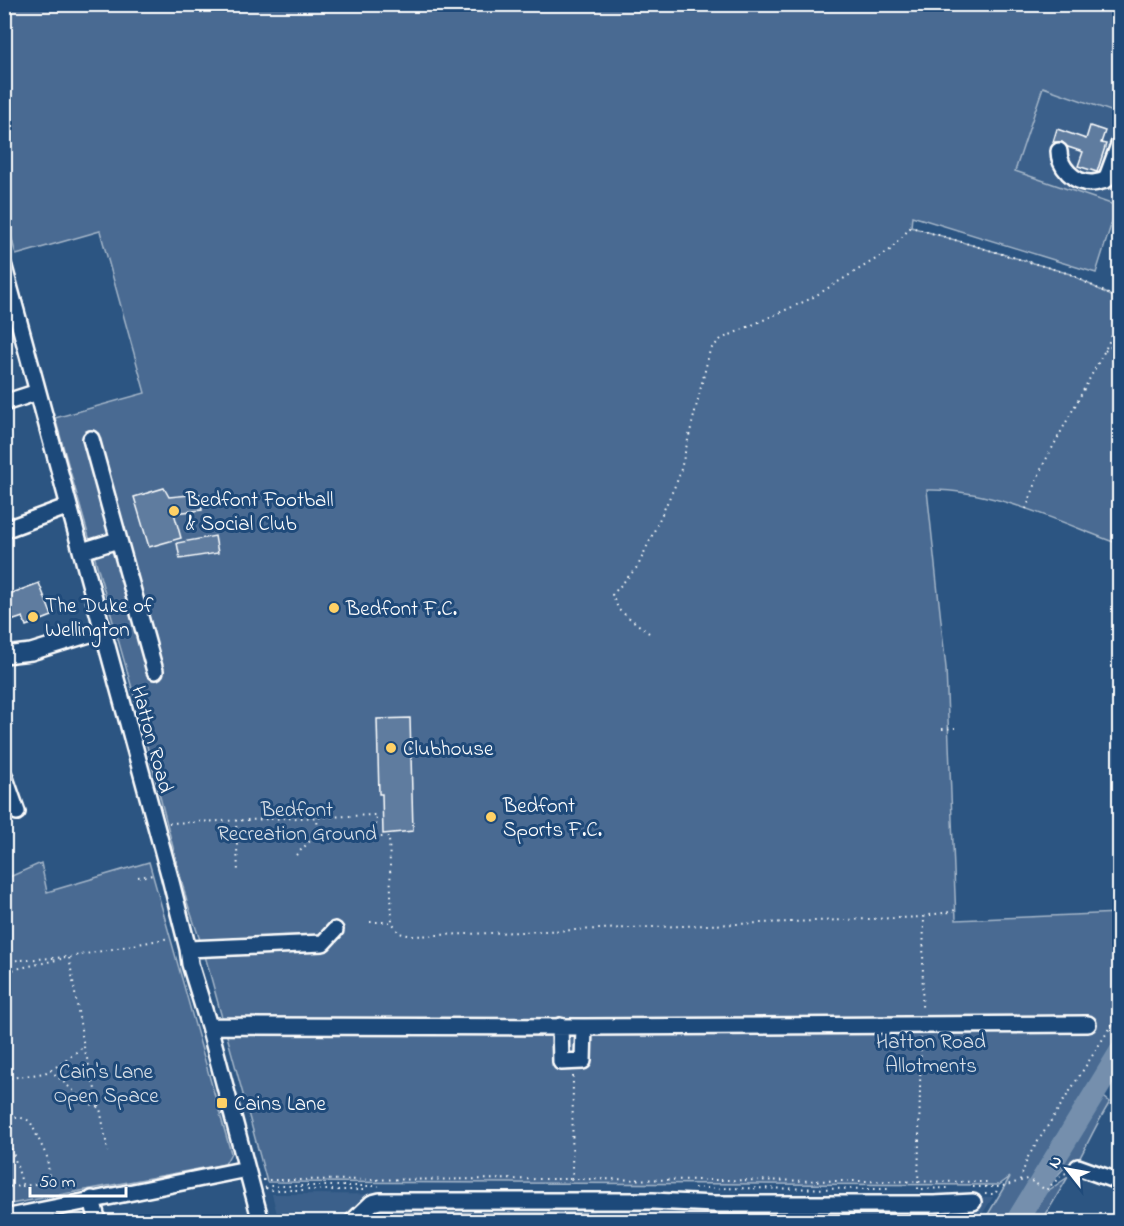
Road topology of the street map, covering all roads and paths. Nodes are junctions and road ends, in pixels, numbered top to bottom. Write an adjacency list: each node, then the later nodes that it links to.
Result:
1 (1119, 142): 2 (street)
2 (1059, 151)
3 (4, 267): 8 (street, Hatton Road)
4 (1119, 300): 17 (path)
5 (1119, 319): 7 (path)
6 (1119, 341): 7 (path)
7 (1104, 352): 12 (path)
8 (38, 392): 9 (street); 11 (street, Hatton Road)
9 (4, 403)
10 (91, 439): 14 (street)
11 (69, 506): 13 (street); 15 (street, Hatton Road)
12 (1026, 510)
13 (4, 530)
14 (118, 540): 15 (street); 19 (street)
15 (82, 551): 16 (street, Hatton Road)
16 (103, 630): 18 (street); 26 (street, Hatton Road)
17 (649, 633)
18 (4, 655)
19 (155, 671)
20 (955, 728): 21 (path)
21 (942, 729)
22 (4, 776): 23 (street)
23 (17, 812)
24 (317, 816): 25 (path); 27 (path); 28 (path)
25 (236, 820): 26 (path); 30 (path)
26 (155, 824): 31 (street, Hatton Road)
27 (376, 833): 28 (path); 36 (path)
28 (318, 837): 29 (path)
29 (296, 855)
30 (238, 873)
31 (169, 874): 32 (path); 38 (street, Hatton Road)
32 (138, 877)
33 (958, 908): 34 (path)
34 (924, 917): 36 (path); 44 (path)
35 (370, 922): 36 (path)
36 (392, 922)
37 (335, 930): 38 (street)
38 (187, 942): 39 (path); 45 (street, Hatton Road)
39 (69, 957): 40 (path); 41 (path); 48 (path)
40 (4, 961)
41 (8, 971)
42 (1119, 1012): 57 (path)
43 (1088, 1024): 44 (street)
44 (921, 1025): 47 (street); 58 (path)
45 (209, 1026): 46 (street); 55 (street, Hatton Road)
46 (560, 1026): 47 (street); 49 (street)
47 (584, 1027): 49 (street)
48 (84, 1047): 50 (path); 52 (path)
49 (573, 1062): 56 (path)
50 (50, 1070): 51 (path); 52 (path)
51 (4, 1079)
52 (100, 1108): 53 (path)
53 (108, 1152)
54 (1078, 1167): 57 (path); 60 (street)
55 (249, 1176): 56 (path); 65 (street); 69 (street, Hatton Road)
56 (572, 1179): 58 (path)
57 (1020, 1179): 63 (path)
58 (918, 1181): 59 (path); 64 (path)
59 (992, 1182)
60 (1119, 1182)
61 (4, 1186): 62 (path)
62 (23, 1186): 62 (path)
63 (999, 1187)
64 (918, 1189)
65 (92, 1199): 67 (street); 68 (street)
66 (973, 1202): 70 (street)
67 (4, 1218)
68 (98, 1221)
69 (261, 1221)
70 (352, 1221)

